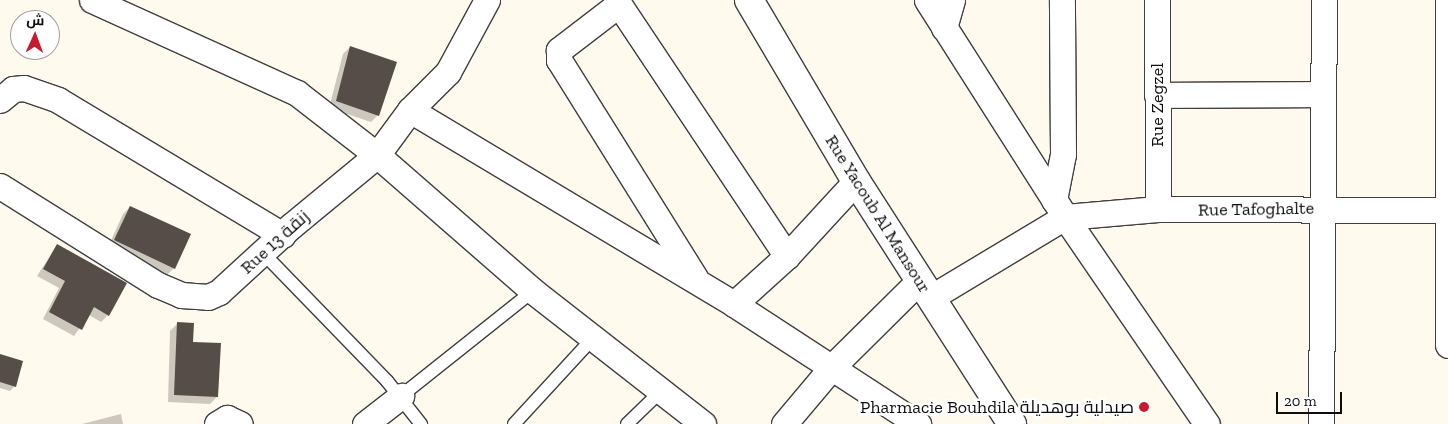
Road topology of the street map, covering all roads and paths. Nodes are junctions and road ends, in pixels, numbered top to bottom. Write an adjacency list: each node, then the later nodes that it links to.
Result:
1 (92, 0): 16 (street)
2 (487, 0): 15 (street, Rue 13 زنقة)
3 (749, 0): 17 (street, Rue Yacoub Al Mansour)
4 (926, 0): 11 (street)
5 (952, 0): 11 (street)
6 (1062, 0): 20 (street)
7 (1157, 0): 13 (street, Rue Zegzel)
8 (1324, 0): 12 (street)
9 (1448, 0): 22 (street)
10 (617, 2): 25 (street); 26 (street)
11 (944, 28): 20 (street)
12 (1323, 94): 13 (street); 19 (street)
13 (1157, 95): 21 (street, Rue Zegzel)
14 (0, 100): 23 (street)
15 (410, 110): 16 (street, Rue 13 زنقة); 26 (street)
16 (377, 155): 23 (street, Rue 13 زنقة); 28 (street)
17 (856, 181): 25 (street); 27 (street, Rue Yacoub Al Mansour)
18 (0, 186): 24 (street, Rue 13 زنقة)
19 (1322, 208): 21 (street, Rue Tafoghalte); 22 (street, Rue Tafoghalte); 47 (street)
20 (1060, 209): 21 (street, Rue Tafoghalte); 27 (street); 46 (street)
21 (1158, 209)
22 (1447, 210): 30 (street)
23 (282, 235): 24 (street, Rue 13 زنقة)
24 (264, 254): 35 (lane)
25 (787, 256): 29 (street)
26 (697, 282): 29 (street)
27 (924, 290): 33 (street); 45 (street, Rue Yacoub Al Mansour)
28 (533, 291): 31 (street); 35 (lane)
29 (734, 304): 33 (street)
30 (1447, 309): 32 (street)
31 (594, 337): 34 (street); 40 (lane)
32 (1448, 346)
33 (832, 367): 43 (street); 44 (street)
34 (660, 392): 41 (lane); 42 (street)
35 (400, 396): 38 (street); 39 (lane)
36 (217, 424): 37 (street)
37 (240, 424)
38 (365, 424)
39 (421, 424)
40 (514, 424)
41 (628, 424)
42 (703, 424)
43 (784, 424)
44 (918, 424)
45 (1012, 424)
46 (1208, 424)
47 (1322, 424)

